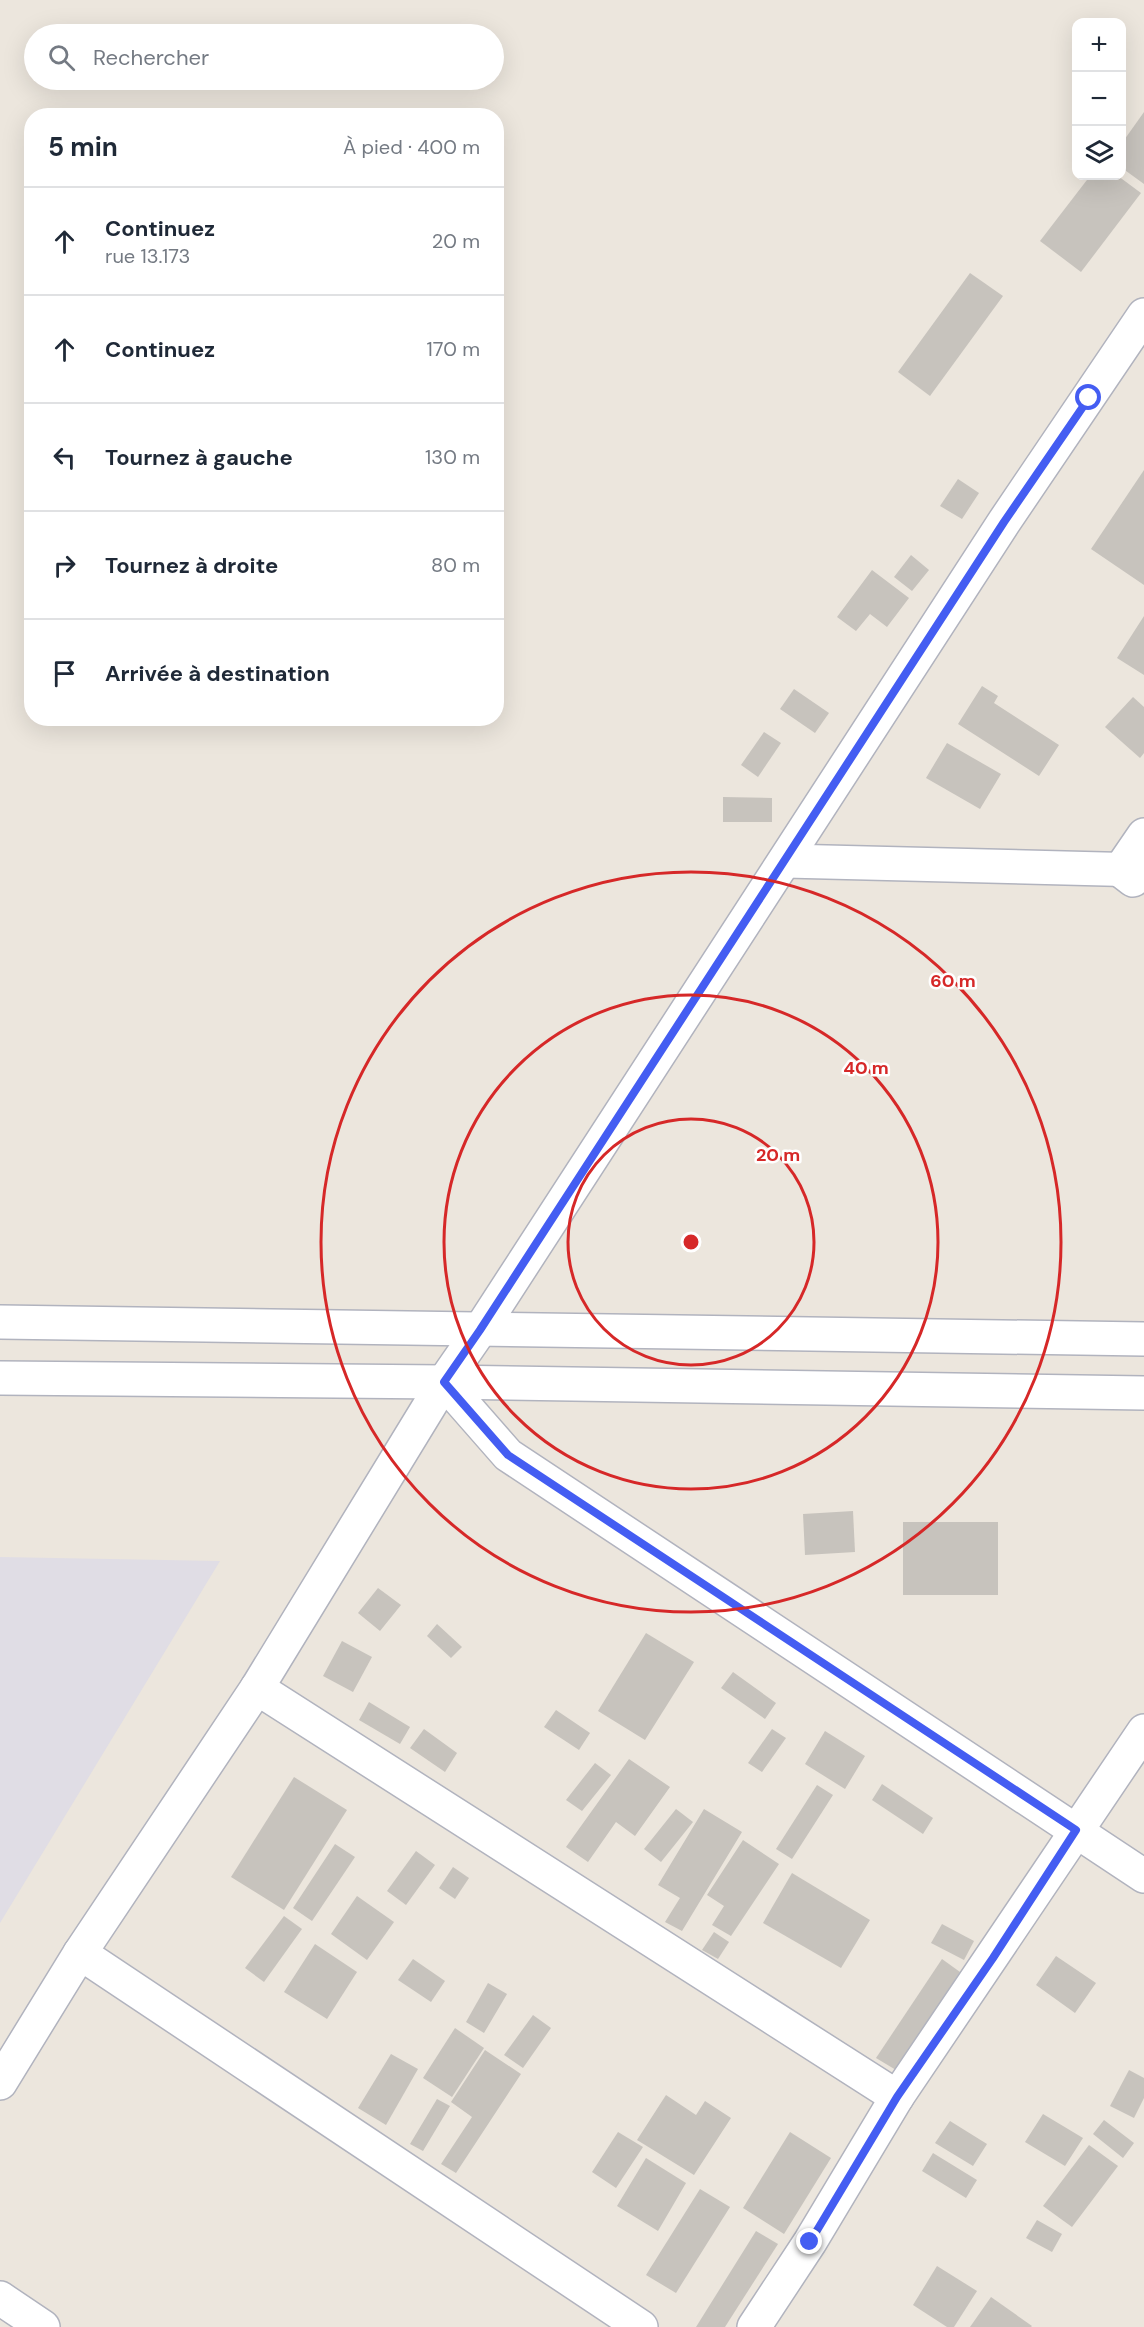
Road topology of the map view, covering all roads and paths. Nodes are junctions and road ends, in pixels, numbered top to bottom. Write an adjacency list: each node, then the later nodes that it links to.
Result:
1 (1144, 315): 3 (street)
2 (1144, 835): 4 (street)
3 (786, 861): 4 (street); 6 (street)
4 (1136, 876)
5 (0, 1322): 6 (street)
6 (480, 1330): 7 (street); 9 (street)
7 (1144, 1339)
8 (0, 1378): 9 (street)
9 (444, 1382): 10 (street); 11 (street); 13 (street)
10 (1144, 1392)
11 (257, 1688): 15 (street); 17 (street)
12 (1144, 1731): 13 (street)
13 (1076, 1830): 14 (street); 17 (street)
14 (1144, 1876)
15 (80, 1953): 16 (street); 20 (street)
16 (0, 2083)
17 (897, 2097): 21 (street)
18 (0, 2298): 19 (street)
19 (43, 2327)
20 (641, 2327)
21 (754, 2327)

